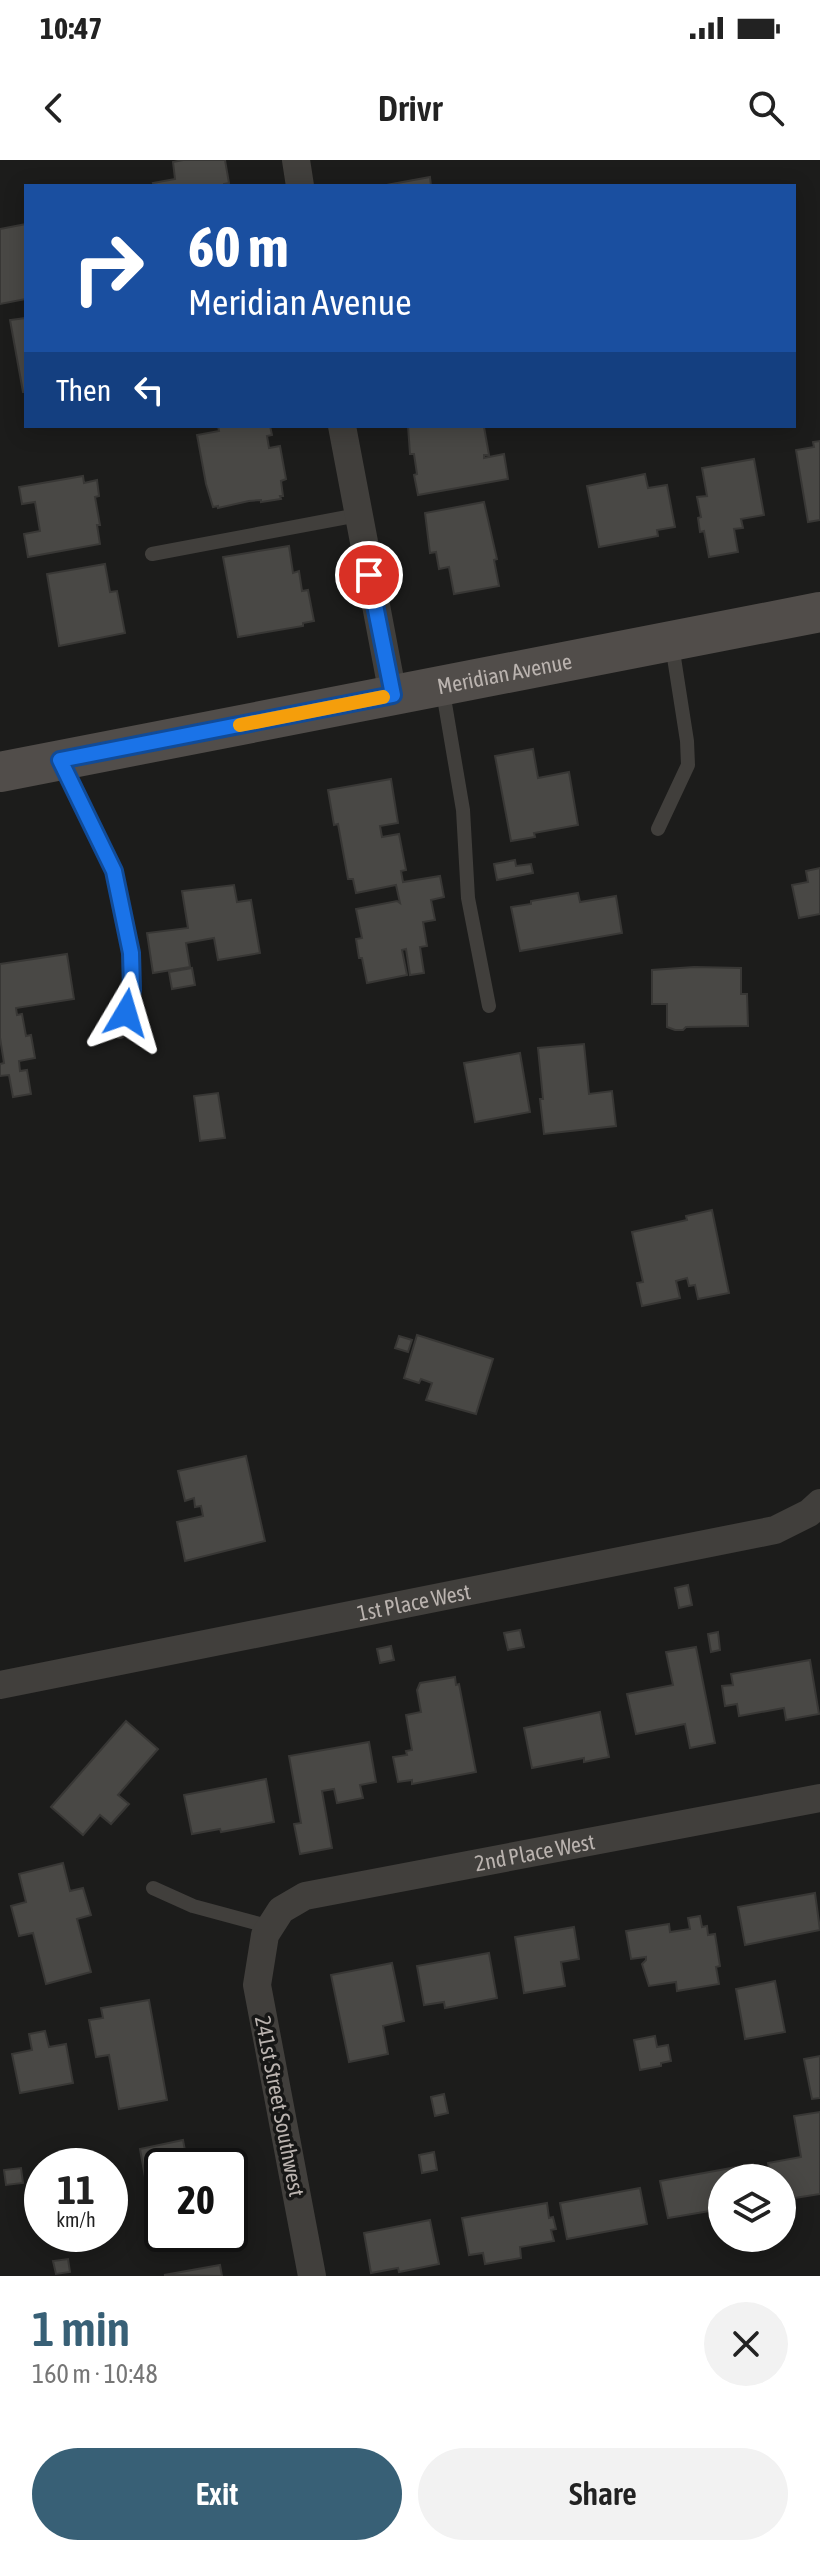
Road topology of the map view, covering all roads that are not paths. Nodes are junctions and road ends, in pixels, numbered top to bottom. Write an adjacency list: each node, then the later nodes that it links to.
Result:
1 (296, 160): 2 (street)
2 (300, 184)
3 (342, 428): 4 (street)
4 (358, 515): 5 (lane); 9 (street)
5 (152, 554)
6 (820, 612): 7 (main road, Meridian Avenue)
7 (671, 641): 8 (main road, Meridian Avenue); 12 (lane)
8 (442, 686): 9 (main road, Meridian Avenue); 13 (lane)
9 (393, 695): 10 (main road, Meridian Avenue)
10 (60, 760): 11 (main road, Meridian Avenue); 14 (lane)
11 (0, 772)
12 (658, 829)
13 (489, 1006)
14 (120, 1032)
15 (820, 1503): 16 (street, 1st Place West)
16 (0, 1685)
17 (820, 1798): 19 (street, 2nd Place West)
18 (153, 1888): 19 (lane)
19 (268, 1931): 20 (street, 241st Street Southwest)
20 (312, 2276)

